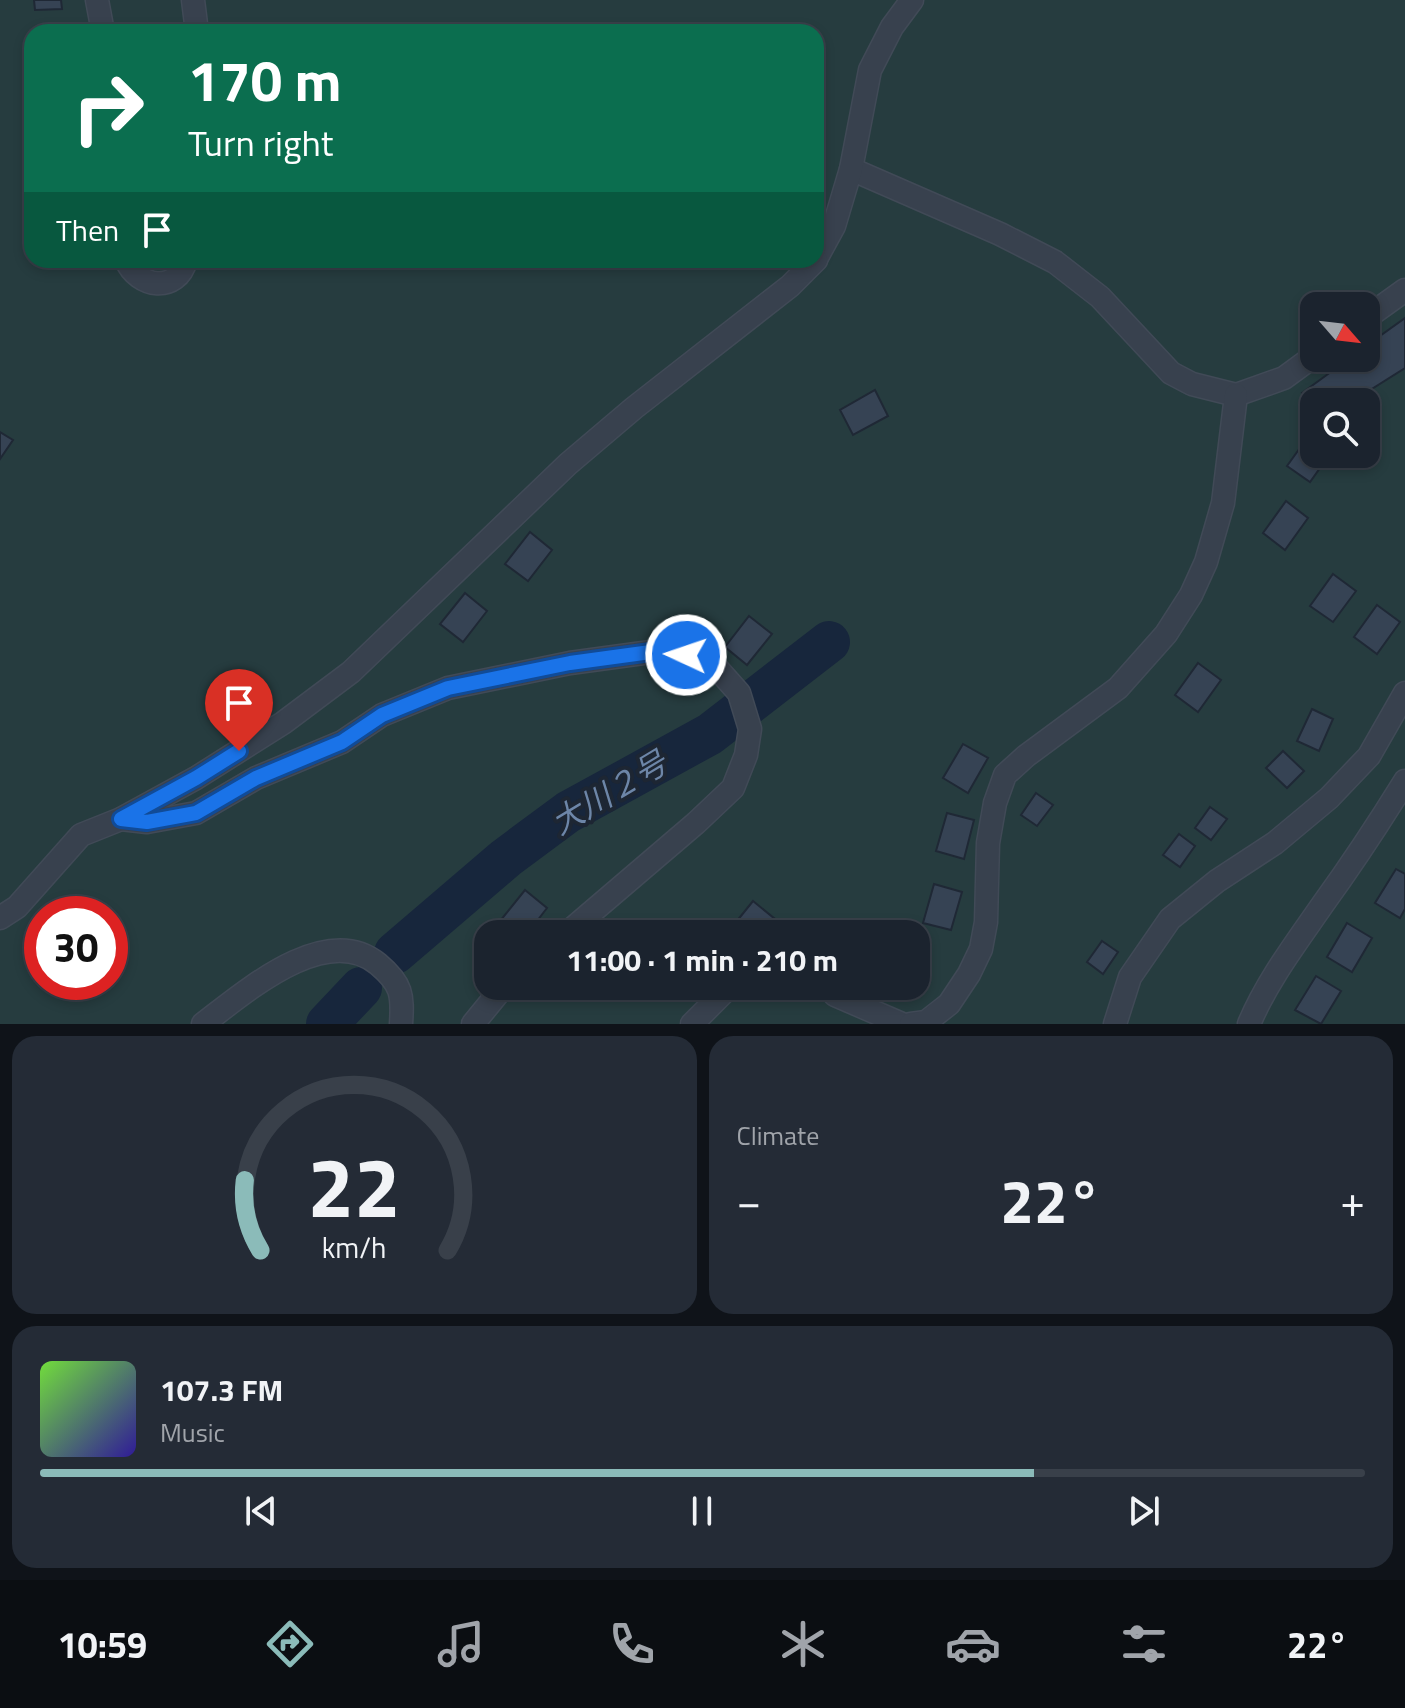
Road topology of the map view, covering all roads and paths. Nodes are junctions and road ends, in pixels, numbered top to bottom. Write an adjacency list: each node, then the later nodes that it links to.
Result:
1 (97, 0): 4 (street)
2 (193, 0): 5 (street)
3 (912, 0): 6 (street)
4 (102, 24)
5 (196, 24)
6 (851, 169): 7 (street); 14 (street)
7 (824, 245)
8 (130, 268): 9 (street)
9 (184, 268)
10 (808, 268): 17 (street)
11 (1405, 290): 12 (street)
12 (1380, 308)
13 (1300, 366): 14 (street)
14 (1236, 395): 28 (street)
15 (1405, 693): 29 (street)
16 (1405, 781): 30 (street)
17 (121, 819): 18 (street); 19 (street)
18 (0, 918)
19 (582, 920)
20 (493, 1000): 25 (street)
21 (716, 1000): 26 (street)
22 (847, 1000): 27 (street)
23 (203, 1024): 24 (street)
24 (401, 1024)
25 (473, 1024)
26 (692, 1024)
27 (902, 1024)
28 (911, 1024)
29 (1115, 1024)
30 (1249, 1024)

